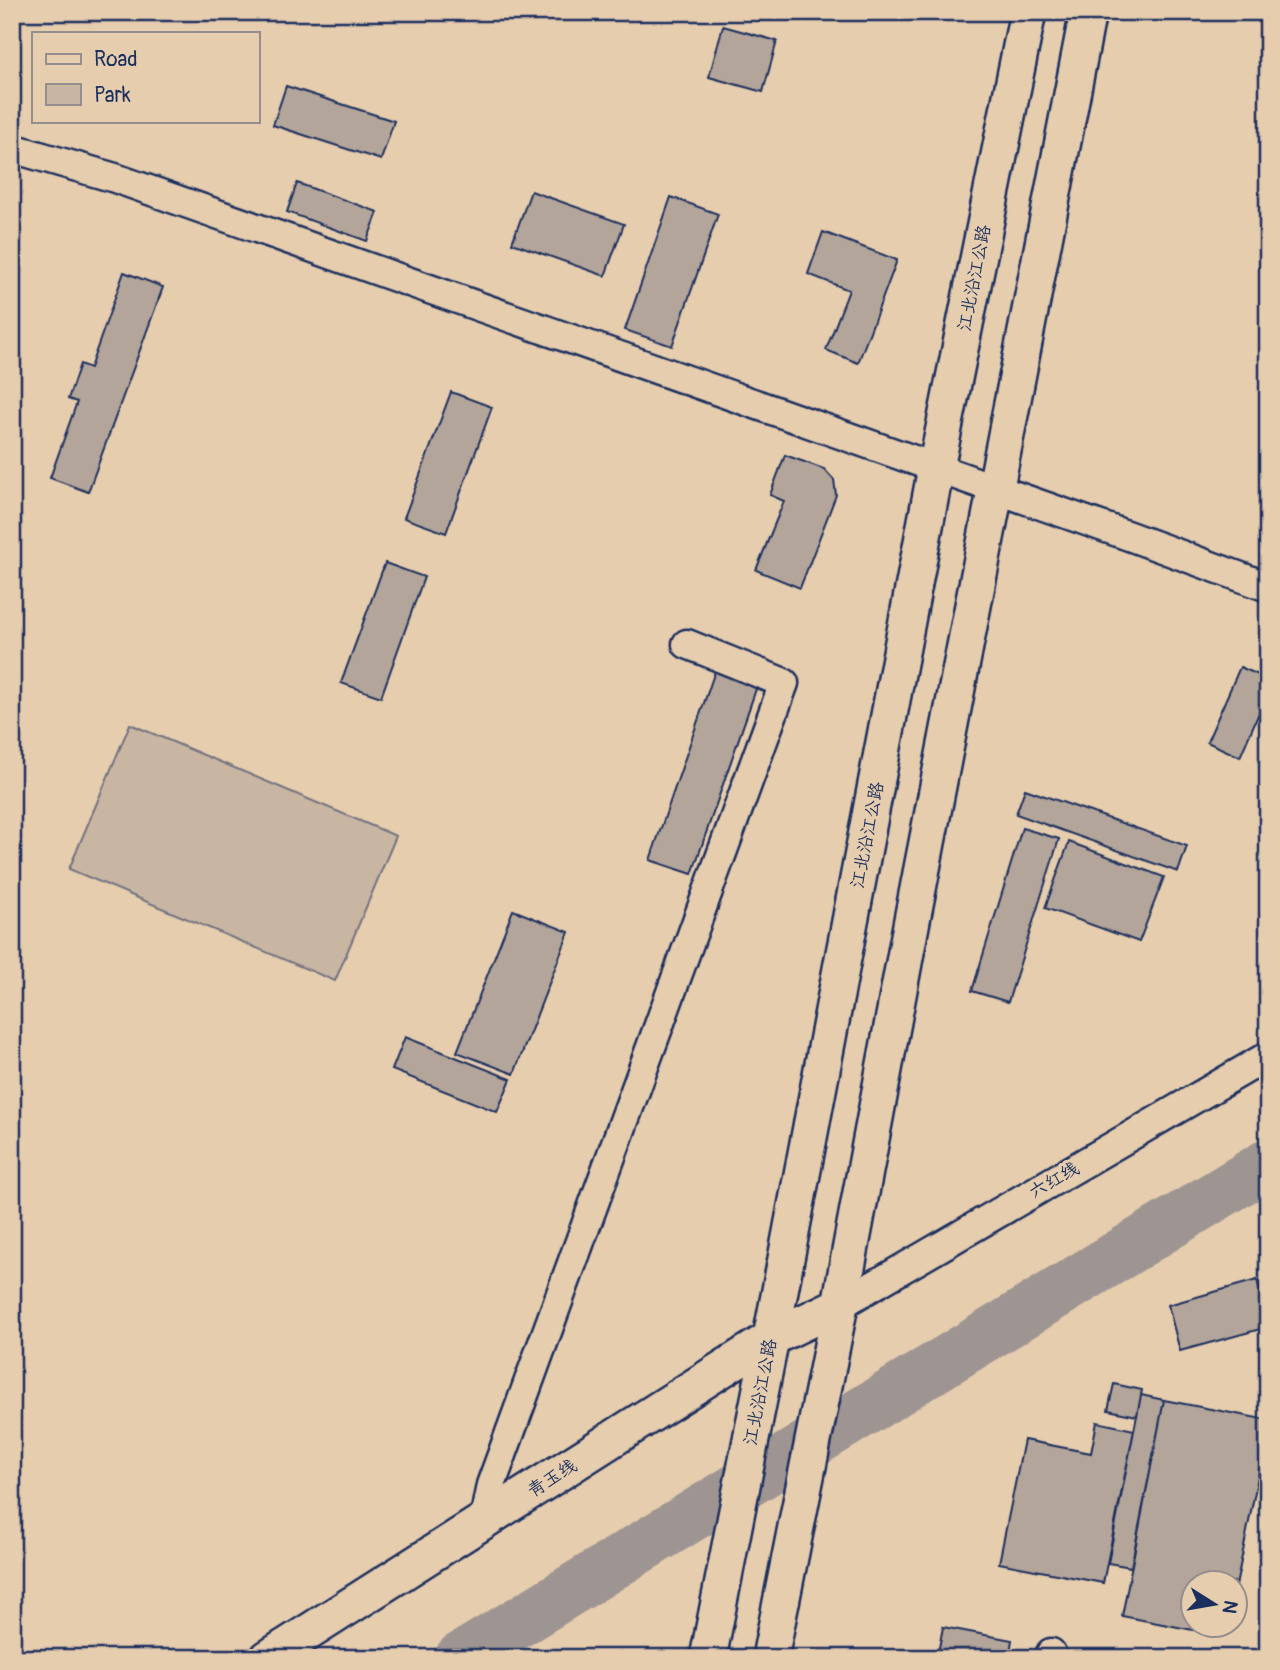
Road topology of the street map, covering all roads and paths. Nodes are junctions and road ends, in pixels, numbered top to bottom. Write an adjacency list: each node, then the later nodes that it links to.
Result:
1 (1028, 12): 4 (main road, 江北沿江公路)
2 (1088, 12): 5 (main road)
3 (12, 148): 4 (street)
4 (936, 468): 5 (street); 10 (main road, 江北沿江公路)
5 (996, 489): 6 (street); 9 (main road)
6 (1268, 587)
7 (687, 644): 11 (street)
8 (1268, 1056): 9 (street, 六红线)
9 (837, 1319): 10 (main road, 青玉线); 14 (main road)
10 (771, 1338): 11 (main road, 青玉线); 13 (main road, 江北沿江公路)
11 (484, 1521): 12 (main road, 青玉线)
12 (268, 1658)
13 (708, 1658)
14 (770, 1658)

